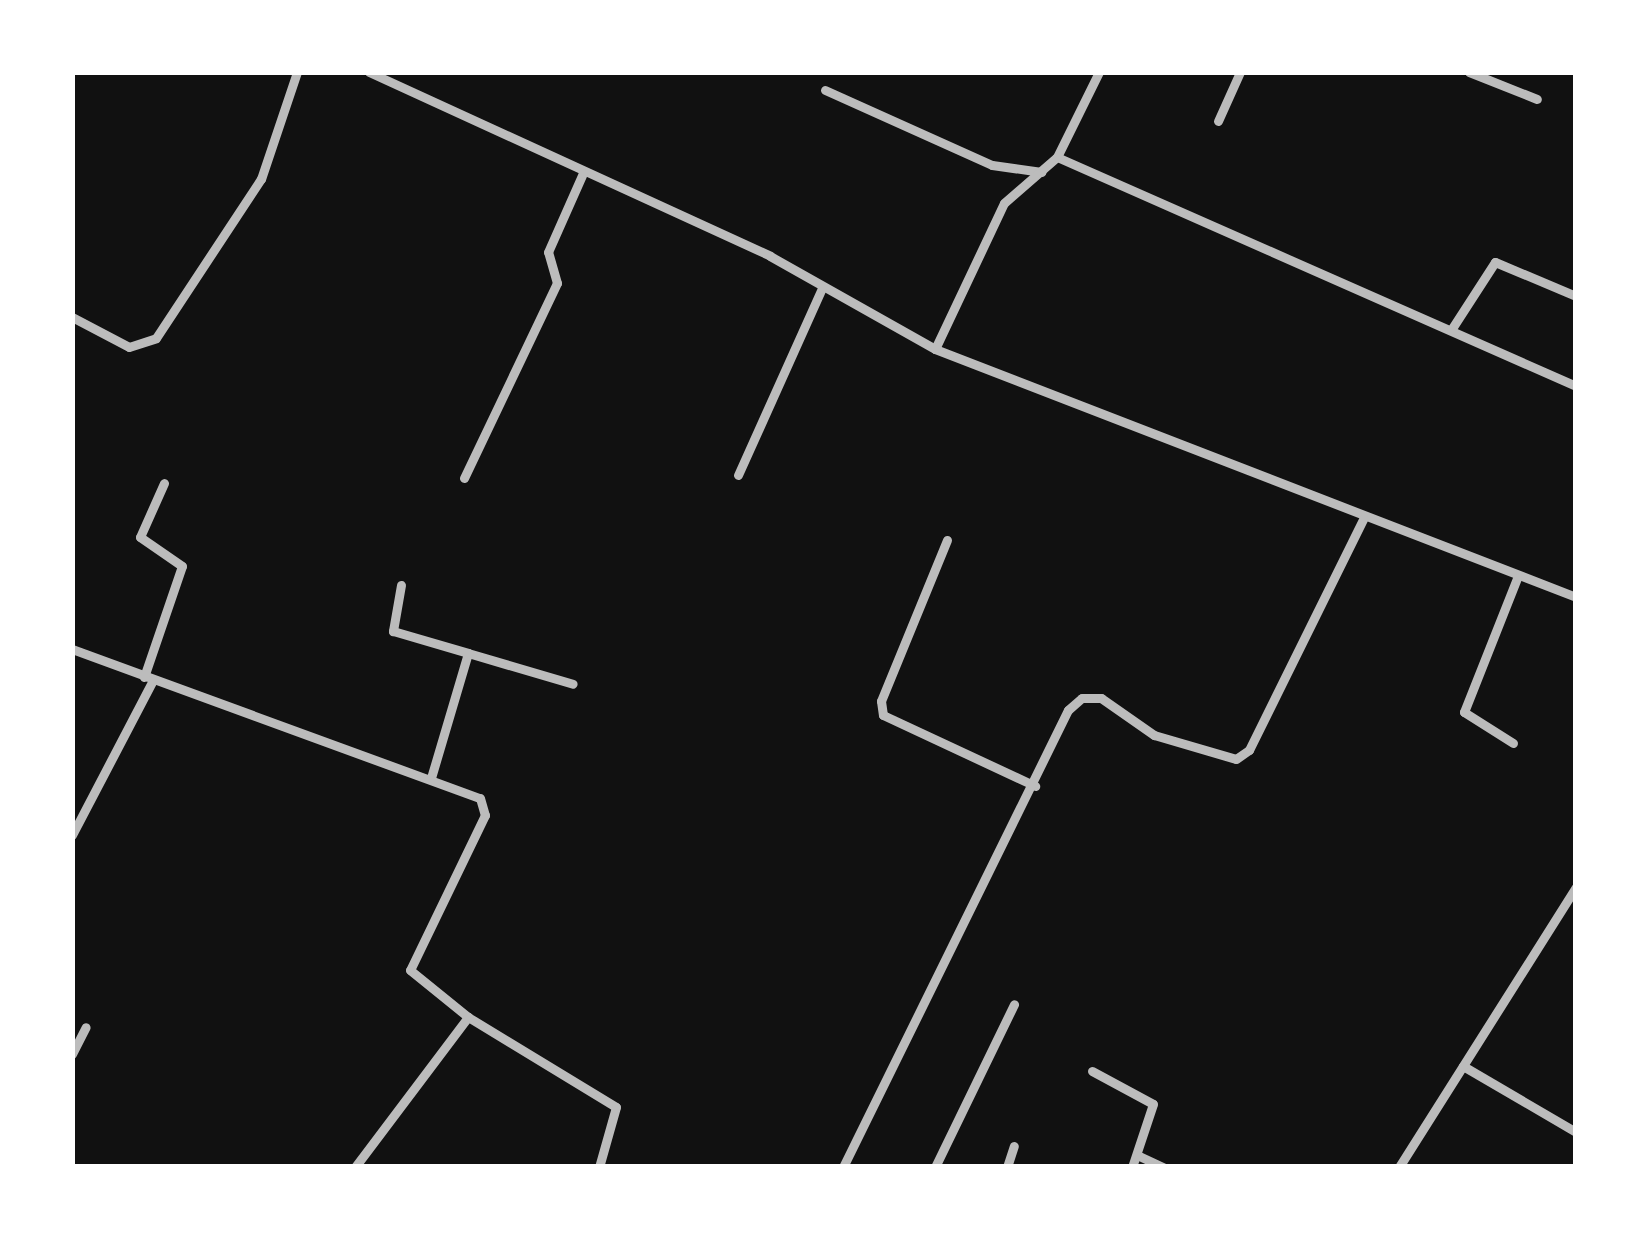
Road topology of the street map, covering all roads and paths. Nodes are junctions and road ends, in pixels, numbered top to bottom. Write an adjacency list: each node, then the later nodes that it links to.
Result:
1 (297, 72): 14 (street)
2 (369, 72): 11 (street)
3 (1099, 72): 9 (street)
4 (1240, 72): 8 (street)
5 (1469, 72): 7 (street)
6 (825, 90): 10 (street)
7 (1537, 100)
8 (1218, 122)
9 (1057, 158): 10 (street); 15 (street)
10 (1042, 172): 16 (street)
11 (583, 173): 12 (street); 19 (street)
12 (822, 289): 16 (street); 18 (street)
13 (1576, 296): 15 (street)
14 (72, 317)
15 (1451, 330): 17 (street)
16 (935, 349): 21 (street)
17 (1576, 386)
18 (737, 475)
19 (464, 478)
20 (164, 483): 28 (street)
21 (1363, 519): 23 (street); 32 (street)
22 (946, 540): 32 (street)
23 (1517, 578): 25 (street); 30 (street)
24 (401, 586): 27 (street)
25 (1576, 597)
26 (72, 649): 28 (street)
27 (468, 653): 29 (street); 31 (street)
28 (149, 678): 31 (street); 33 (street)
29 (573, 685)
30 (1513, 743)
31 (431, 778): 36 (street)
32 (1035, 786): 46 (street)
33 (72, 835)
34 (1576, 887): 39 (street)
35 (1013, 1004): 47 (street)
36 (468, 1017): 44 (street); 45 (street)
37 (86, 1027): 38 (street)
38 (72, 1054)
39 (1463, 1066): 41 (street); 51 (street)
40 (1092, 1071): 43 (street)
41 (1576, 1132)
42 (1015, 1146): 48 (street)
43 (1137, 1155): 49 (street); 50 (street)
44 (355, 1167)
45 (599, 1167)
46 (843, 1167)
47 (934, 1167)
48 (1006, 1167)
49 (1132, 1167)
50 (1163, 1167)
51 (1399, 1167)

